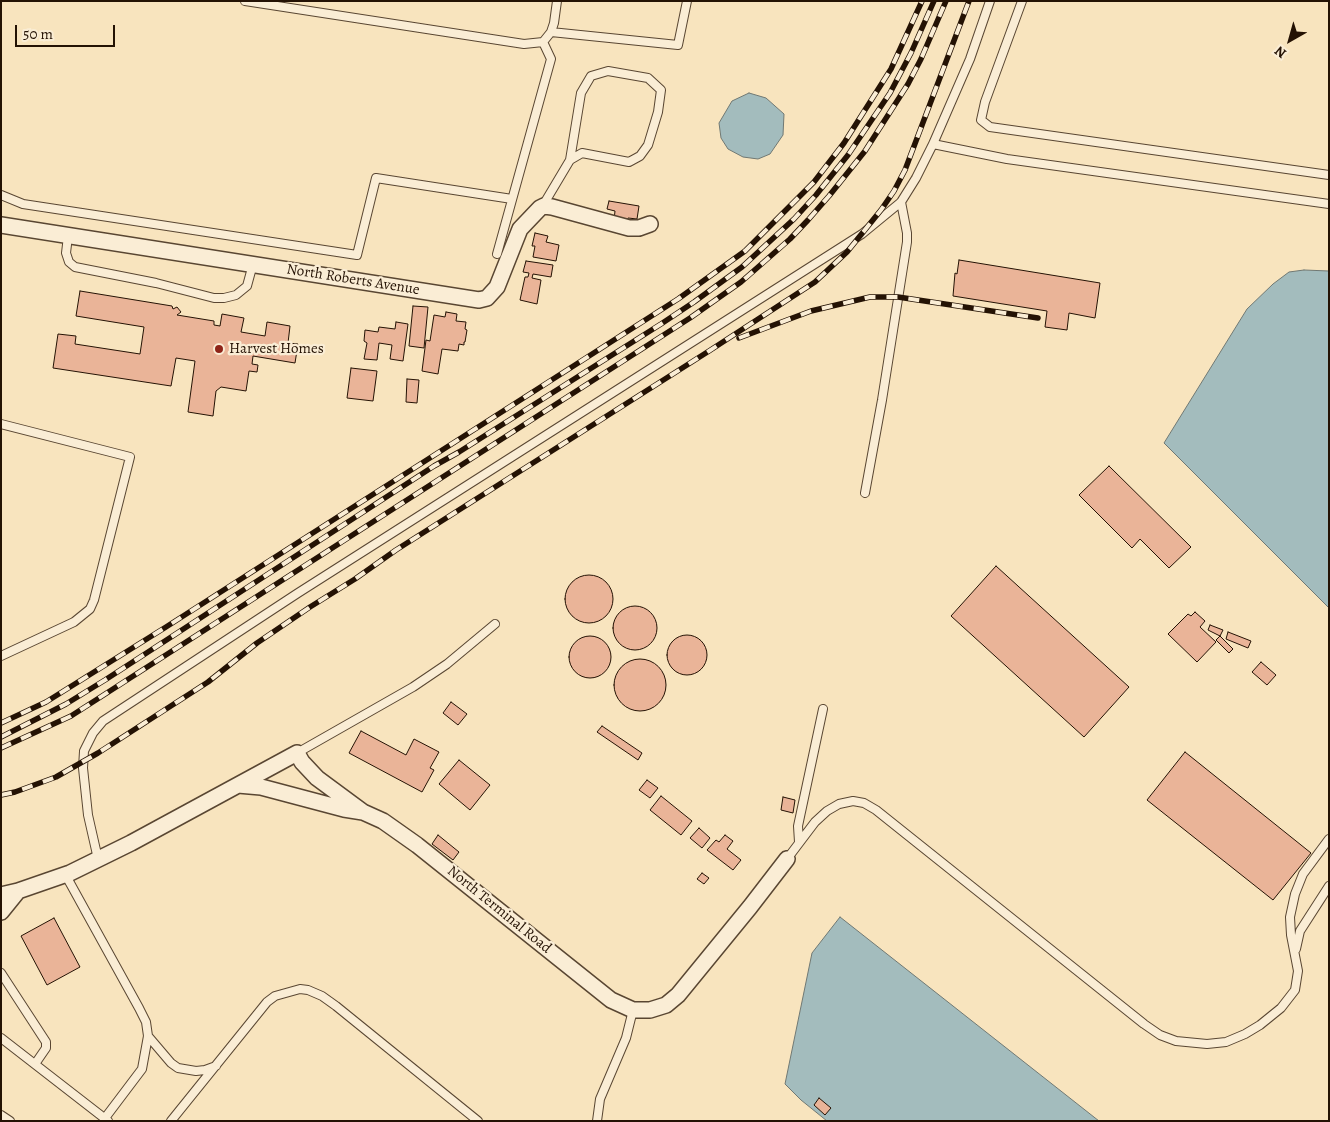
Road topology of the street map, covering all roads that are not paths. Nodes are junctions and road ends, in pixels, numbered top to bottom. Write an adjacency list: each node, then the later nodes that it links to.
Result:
1 (245, 1): 7 (lane)
2 (557, 1): 6 (lane)
3 (687, 1): 6 (lane)
4 (990, 1): 8 (lane)
5 (1022, 1): 10 (lane)
6 (551, 32): 7 (lane)
7 (543, 42): 12 (lane)
8 (933, 144): 13 (lane); 14 (lane)
9 (570, 160): 9 (lane); 15 (lane)
10 (1329, 175)
11 (1, 195): 12 (lane)
12 (512, 199): 19 (lane)
13 (901, 202): 22 (lane); 31 (lane)
14 (1329, 204)
15 (542, 207): 16 (street); 20 (street, North Roberts Avenue)
16 (650, 224)
17 (1, 225): 18 (street, North Roberts Avenue)
18 (68, 236): 20 (street, North Roberts Avenue); 20 (lane)
19 (497, 254)
20 (253, 264)
21 (1, 424): 24 (lane)
22 (865, 493)
23 (495, 624): 26 (lane)
24 (1, 656)
25 (822, 709): 30 (lane)
26 (297, 753): 27 (street); 28 (street, North Terminal Road)
27 (238, 785): 28 (street, North Terminal Road); 31 (street)
28 (363, 812): 40 (street, North Terminal Road)
29 (1329, 840): 38 (lane)
30 (799, 842): 32 (lane); 38 (lane)
31 (98, 859): 33 (street)
32 (787, 859): 40 (street, North Terminal Road)
33 (65, 874): 35 (street); 41 (lane)
34 (1329, 886): 38 (lane)
35 (18, 891): 36 (street); 37 (street)
36 (1, 895)
37 (1, 912)
38 (1295, 951)
39 (1, 973): 43 (lane)
40 (634, 1010): 50 (lane)
41 (148, 1036): 44 (lane); 46 (lane)
42 (1, 1038): 43 (lane)
43 (35, 1064): 46 (lane)
44 (217, 1065): 48 (lane); 49 (lane)
45 (1, 1115): 47 (lane)
46 (106, 1120)
47 (10, 1121)
48 (171, 1121)
49 (478, 1121)
50 (598, 1121)

